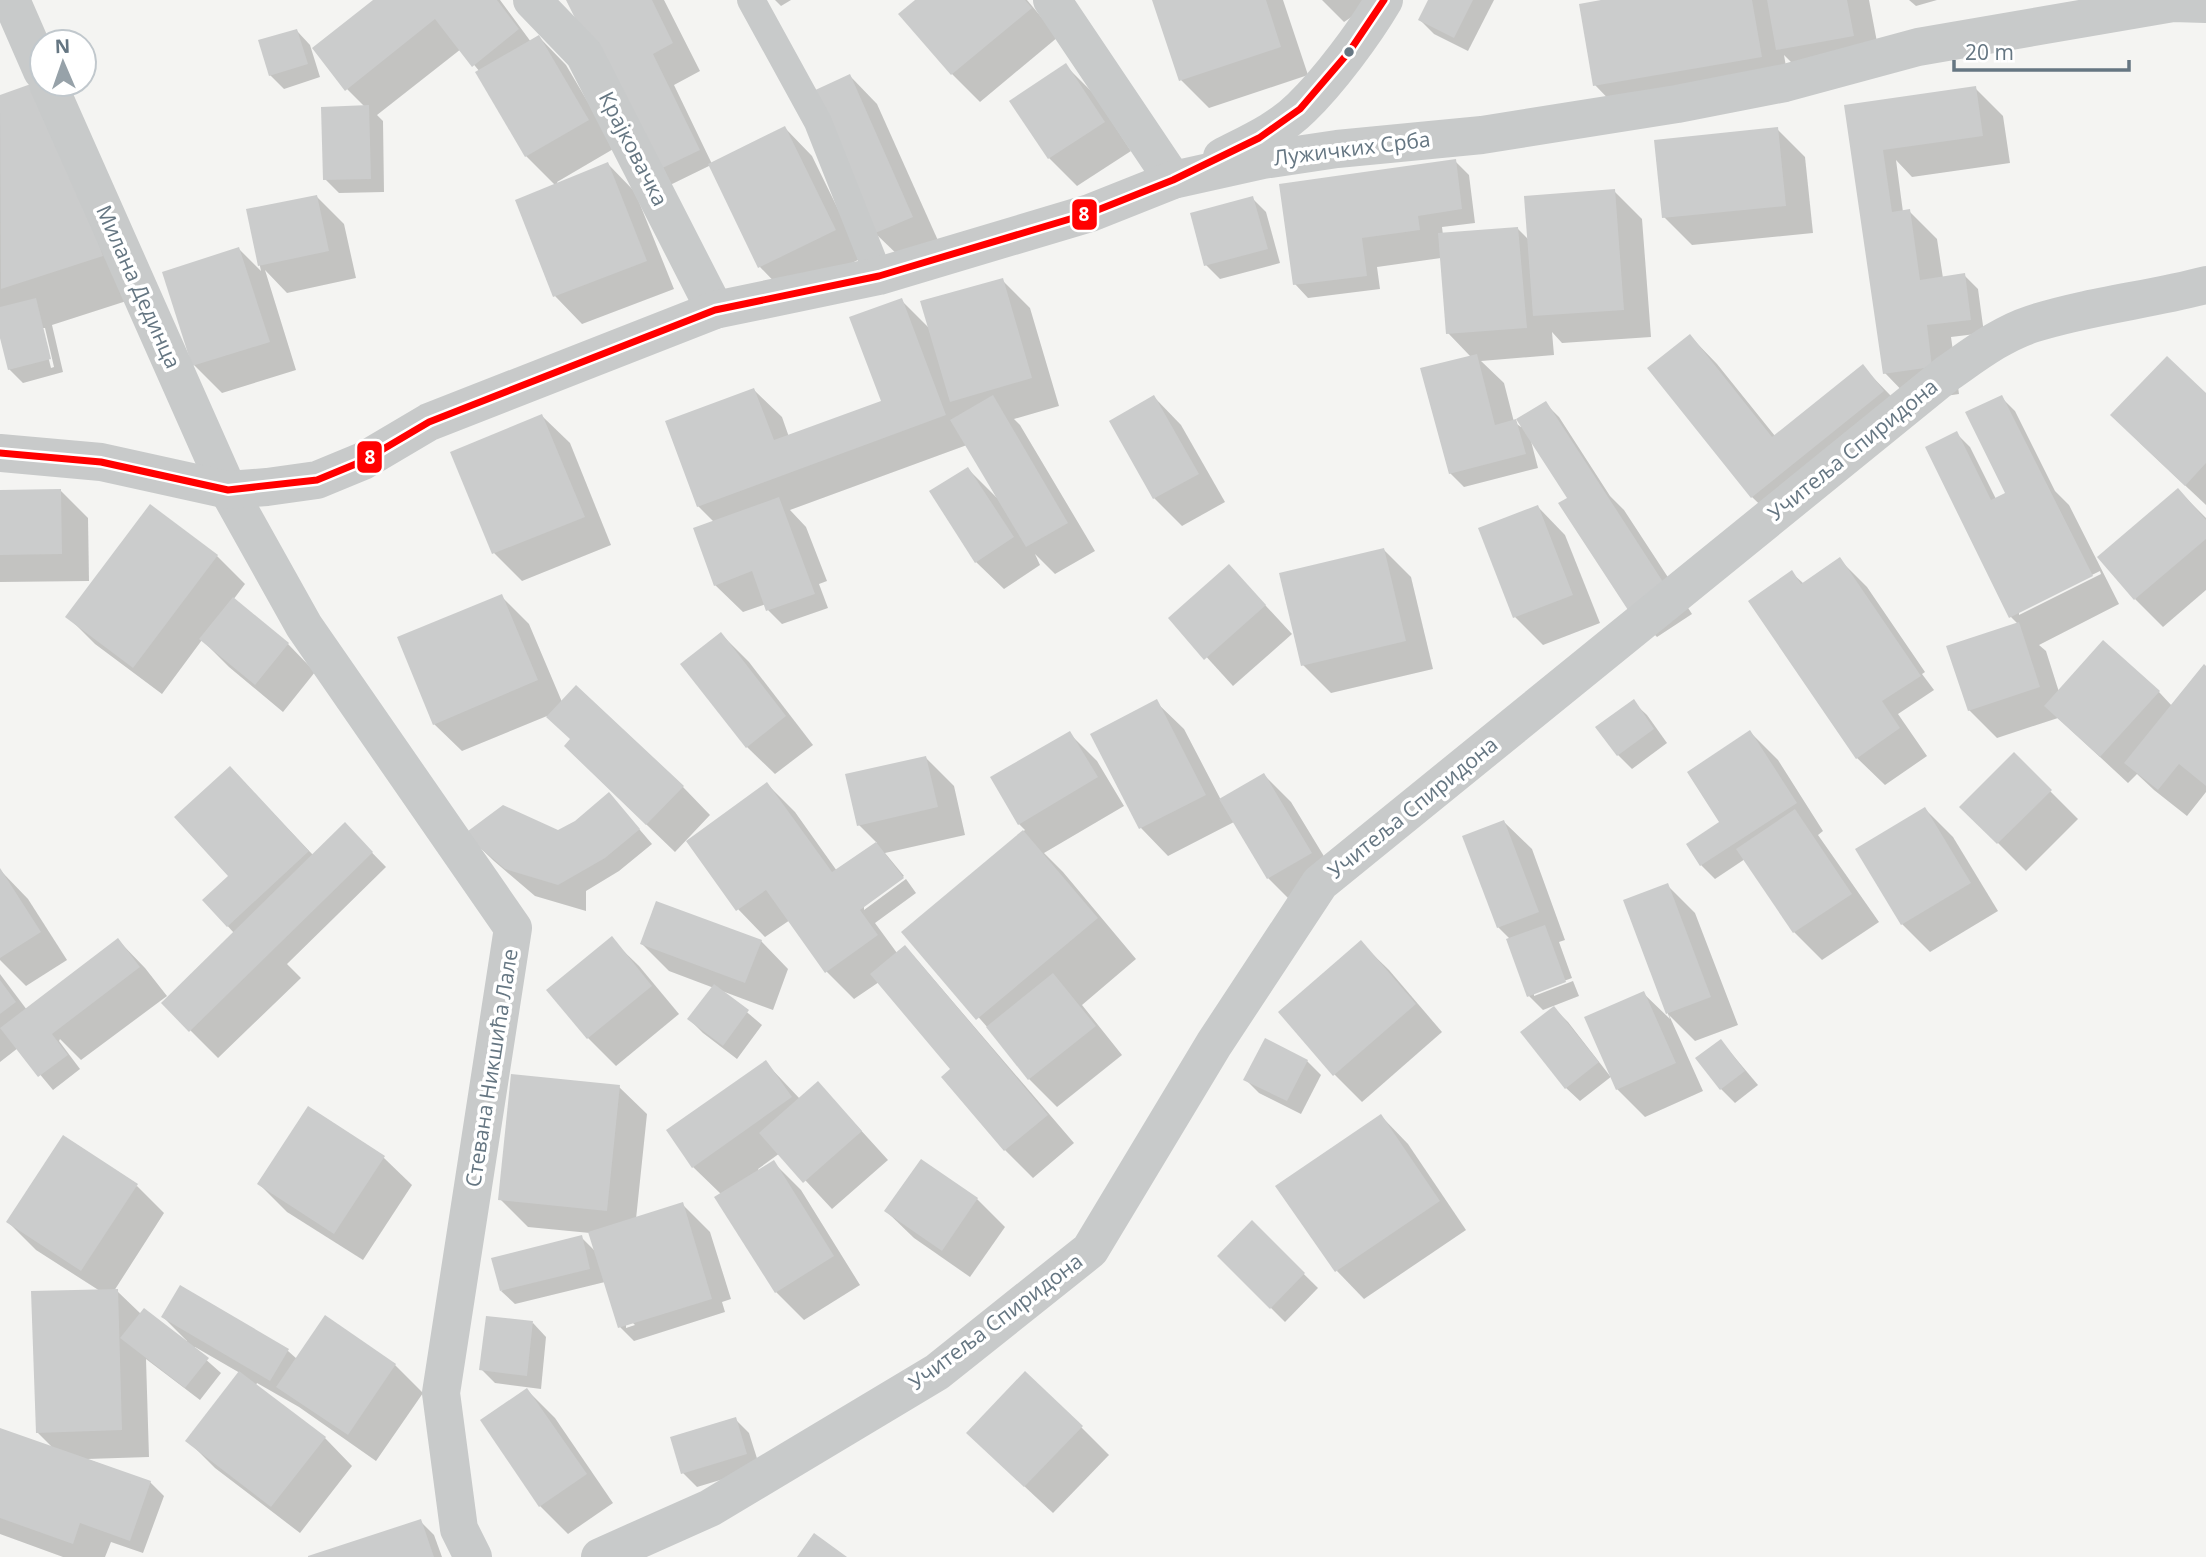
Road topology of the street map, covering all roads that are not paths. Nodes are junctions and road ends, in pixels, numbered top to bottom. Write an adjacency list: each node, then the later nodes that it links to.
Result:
1 (11, 0): 7 (street)
2 (532, 0): 12 (street, Крајковачка)
3 (751, 0): 10 (lane)
4 (1052, 0): 9 (street)
5 (1384, 0): 9 (street)
6 (2206, 4): 9 (street, Лужичких Срба)
7 (28, 39)
8 (54, 98): 14 (street, Милана Дединца)
9 (1173, 180): 10 (street, Лужичких Срба)
10 (879, 276): 12 (street, Лужичких Срба)
11 (2206, 285): 16 (street, Учитеља Спиридона)
12 (715, 310): 14 (street, Лужичких Срба)
13 (0, 453): 14 (street, Лужичких Срба)
14 (228, 490): 15 (street, Стевана Никшића Лале)
15 (473, 1557)
16 (600, 1557)

